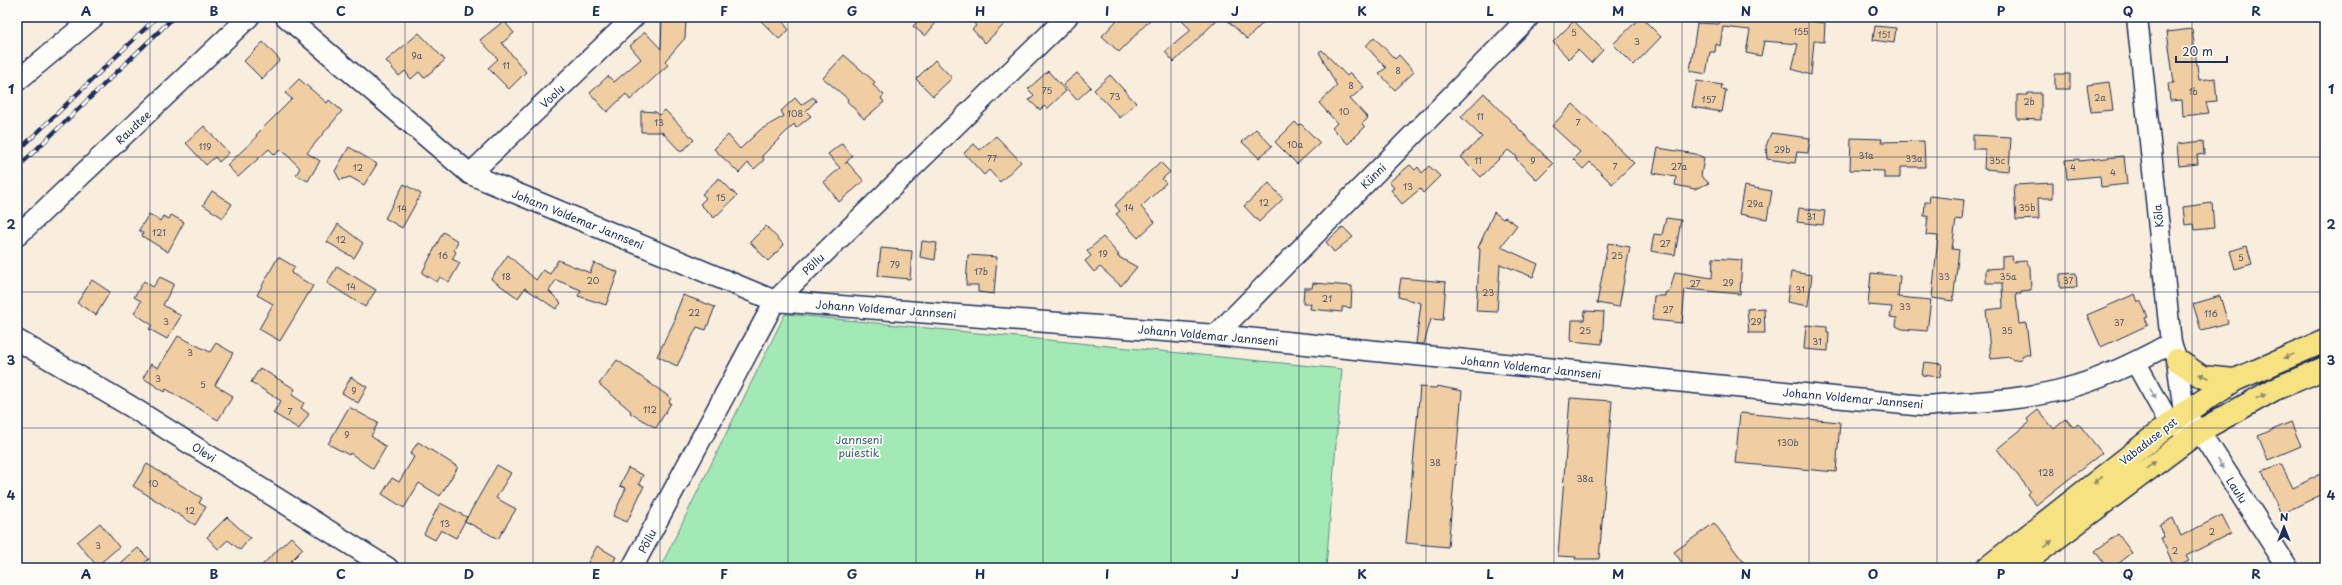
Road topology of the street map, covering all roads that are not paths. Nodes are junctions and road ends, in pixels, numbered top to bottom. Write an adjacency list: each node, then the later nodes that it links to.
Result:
1 (94, 17): 8 (street)
2 (249, 17): 10 (street, Raudtee)
3 (286, 17): 9 (street, Johann Voldemar Jannseni)
4 (634, 17): 9 (street, Voolu)
5 (1067, 17): 11 (street, Põllu)
6 (1529, 17): 12 (street, Künni)
7 (2137, 17): 15 (street, Kõla)
8 (17, 82)
9 (470, 174): 11 (street, Johann Voldemar Jannseni)
10 (17, 236)
11 (775, 301): 12 (street, Johann Voldemar Jannseni); 22 (street, Põllu)
12 (1216, 335): 16 (street, Johann Voldemar Jannseni)
13 (17, 340): 21 (street, Olevi)
14 (2325, 341): 18 (highway, Vabaduse pst, one-way to 18)
15 (2174, 352): 16 (street, Johann Voldemar Jannseni); 18 (highway, one-way to 15); 19 (street, Kõla)
16 (2136, 363): 19 (street, one-way to 19)
17 (2325, 368): 20 (highway, Vabaduse pst, one-way to 17)
18 (2235, 380): 19 (highway, Vabaduse pst)
19 (2177, 419): 20 (street, Laulu); 23 (highway, Vabaduse pst, one-way to 23)
20 (2198, 432): 24 (highway, Vabaduse pst, one-way to 20); 25 (street, Laulu, one-way to 25)
21 (388, 568)
22 (632, 568)
23 (1988, 568)
24 (2017, 568)
25 (2288, 568)

